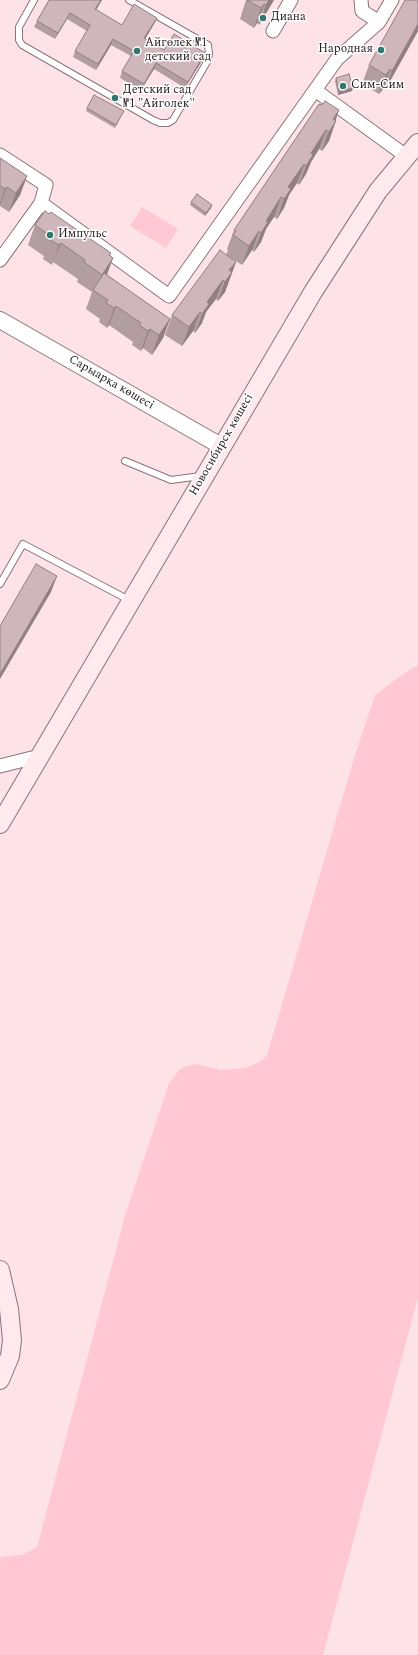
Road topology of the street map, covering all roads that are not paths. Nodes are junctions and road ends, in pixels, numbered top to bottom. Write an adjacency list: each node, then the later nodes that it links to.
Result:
1 (34, 0): 2 (lane)
2 (129, 0)
3 (291, 0): 7 (street)
4 (361, 0): 6 (street)
5 (392, 0): 6 (street)
6 (379, 22): 8 (street)
7 (273, 31)
8 (315, 90): 9 (street); 11 (street)
9 (412, 150): 14 (main road, Новосибирск көшесі)
10 (0, 155): 11 (street)
11 (41, 203): 12 (street)
12 (0, 260)
13 (0, 320): 14 (street, Сарыарқа көшесі)
14 (222, 446): 16 (main road, Новосибирск көшесі)
15 (125, 461): 16 (lane)
16 (204, 476): 18 (main road, Новосибирск көшесі)
17 (0, 584): 18 (lane)
18 (131, 600): 19 (main road, Новосибирск көшесі)
19 (40, 756): 20 (street); 21 (main road, Новосибирск көшесі)
20 (0, 766)
21 (0, 824)
22 (0, 1270): 23 (main road)
23 (0, 1380)

